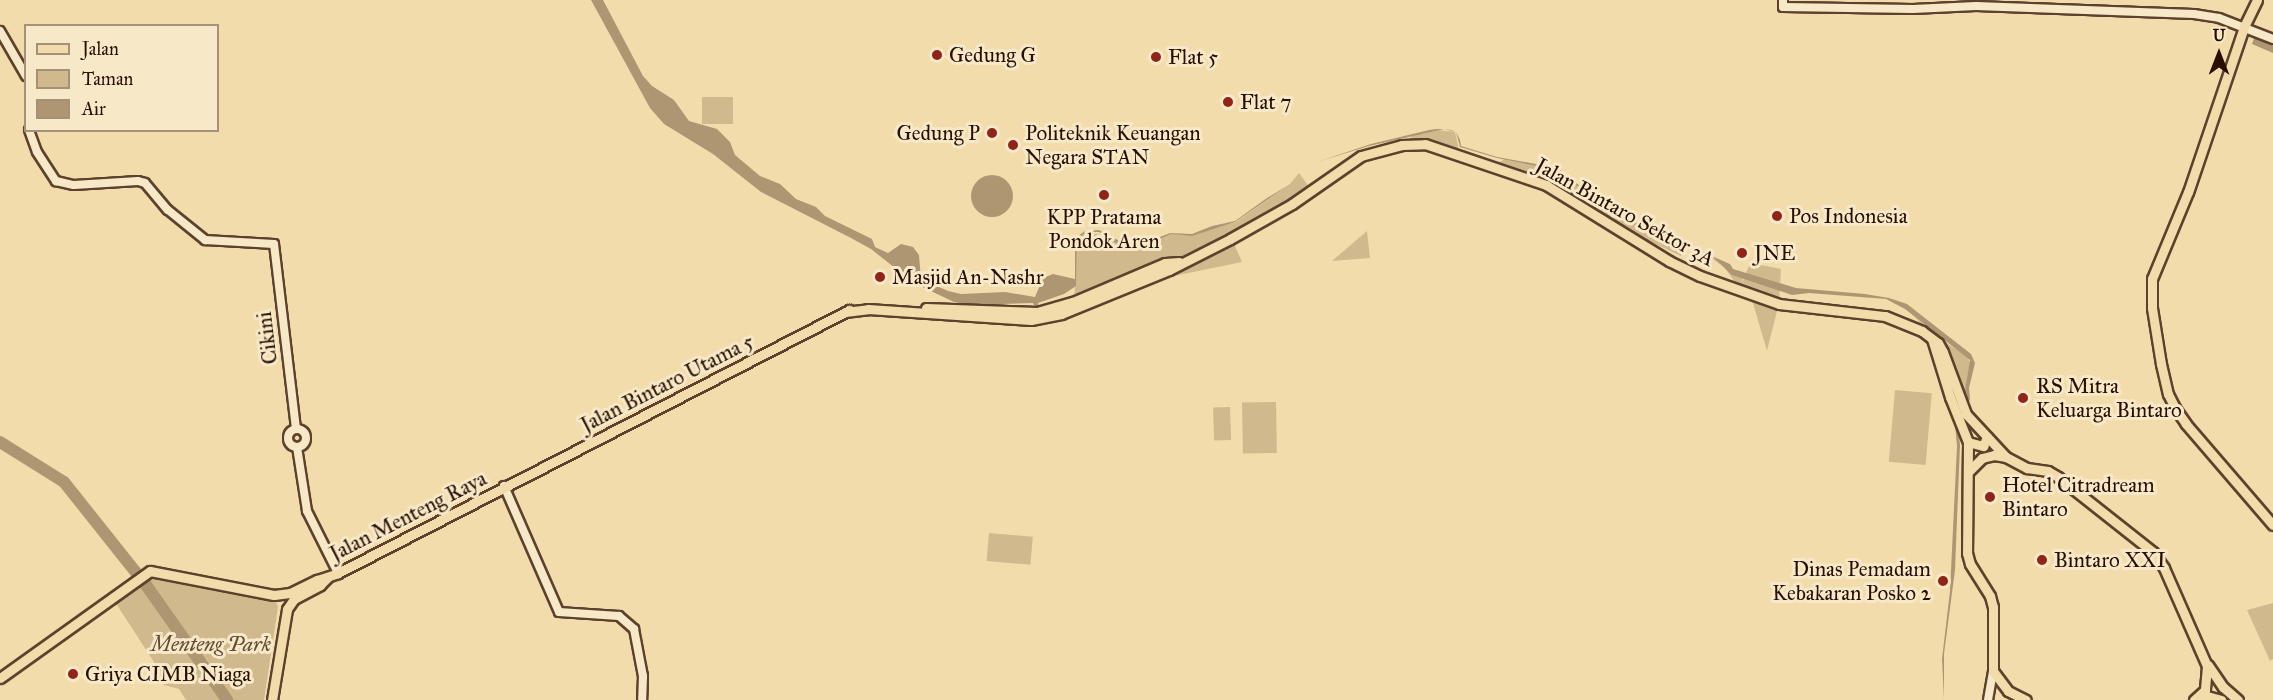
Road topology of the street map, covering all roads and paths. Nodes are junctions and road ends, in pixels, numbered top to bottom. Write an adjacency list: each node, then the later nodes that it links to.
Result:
1 (2257, 0): 3 (main road)
2 (1783, 3): 3 (street)
3 (2244, 27): 5 (street); 17 (main road)
4 (0, 30): 6 (street)
5 (2273, 39)
6 (24, 72)
7 (30, 132): 10 (street, Cikini)
8 (1003, 314): 9 (main road, Jalan Bintaro Sektor 3A); 16 (main road, Jalan Bintaro Utama 5)
9 (1932, 339): 11 (main road, Jalan Bintaro Sektor 3A); 12 (main road)
10 (296, 429): 13 (street); 13 (street)
11 (1987, 437): 12 (main road); 14 (main road, Jalan Bintaro Sektor 3A)
12 (1968, 442): 15 (main road)
13 (297, 447): 18 (street)
14 (2006, 457): 15 (main road); 22 (main road, Jalan Bintaro Sektor 3A)
15 (1969, 471): 23 (main road)
16 (504, 486): 18 (main road, Jalan Menteng Raya); 26 (street)
17 (2273, 525)
18 (338, 573): 19 (main road, Jalan Menteng Raya)
19 (328, 577): 20 (main road); 21 (main road)
20 (274, 595): 21 (main road); 24 (main road)
21 (287, 609): 25 (main road)
22 (2205, 660): 29 (main road, Jalan Bintaro Sektor 3A); 32 (main road, Jalan Bintaro Sektor 3A)
23 (1993, 671): 27 (street); 28 (main road)
24 (0, 678)
25 (272, 700)
26 (642, 700)
27 (1988, 700)
28 (2026, 700)
29 (2194, 700)
30 (2200, 700): 31 (main road)
31 (2221, 700)
32 (2238, 700)

